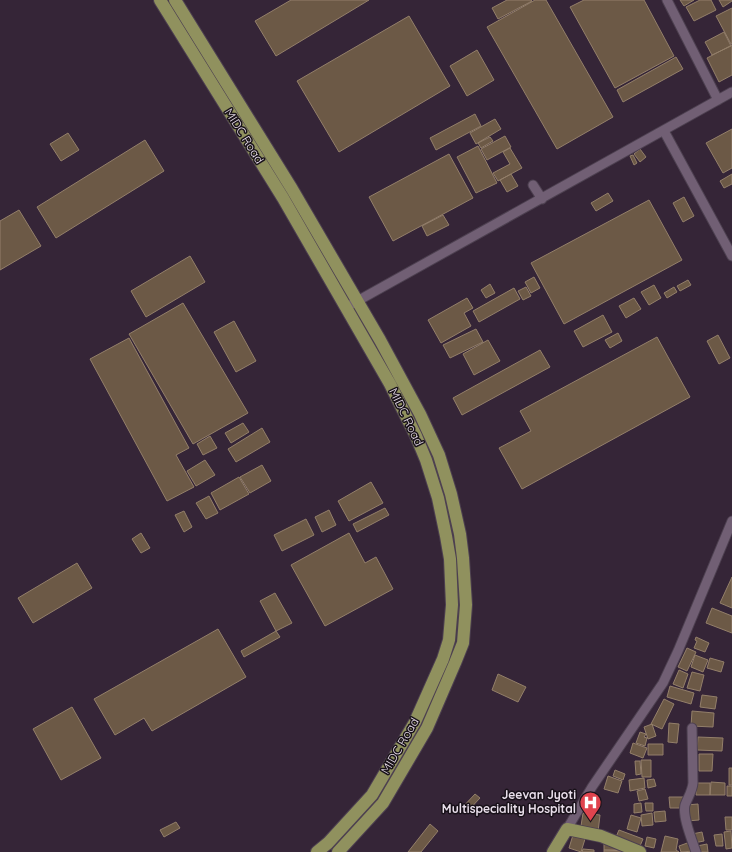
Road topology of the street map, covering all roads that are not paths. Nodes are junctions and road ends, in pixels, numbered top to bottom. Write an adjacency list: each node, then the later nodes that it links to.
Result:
1 (160, 0): 11 (main road, MIDC Road)
2 (175, 0): 10 (main road, MIDC Road)
3 (667, 0): 5 (street)
4 (732, 92): 5 (street)
5 (718, 100): 6 (street)
6 (664, 130): 8 (street); 9 (street)
7 (534, 185): 8 (street)
8 (542, 199): 10 (street)
9 (732, 256)
10 (357, 302): 11 (street); 16 (main road, MIDC Road)
11 (346, 308): 15 (main road, MIDC Road)
12 (732, 521): 14 (street)
13 (692, 728): 19 (street)
14 (567, 829): 17 (main road); 18 (main road)
15 (317, 852)
16 (338, 852)
17 (553, 852)
18 (640, 852)
19 (696, 852)

